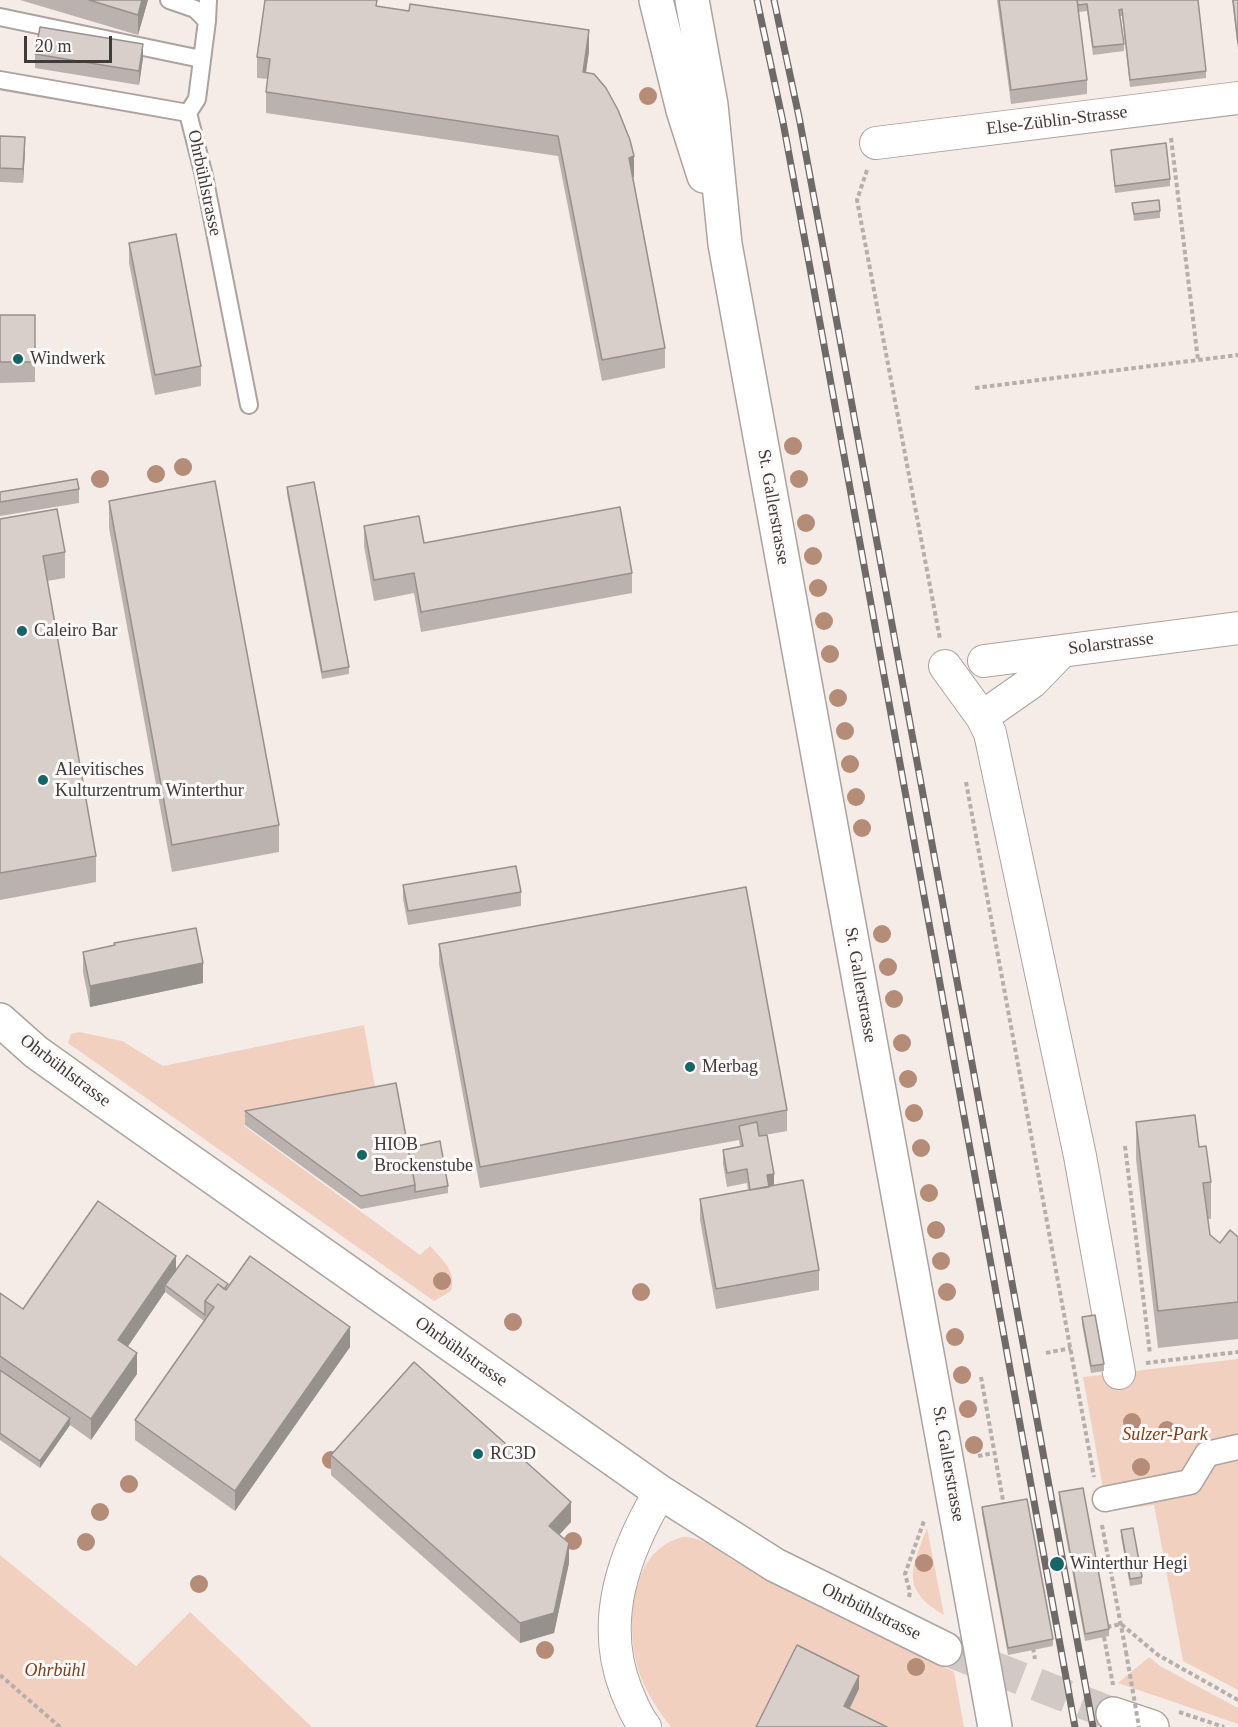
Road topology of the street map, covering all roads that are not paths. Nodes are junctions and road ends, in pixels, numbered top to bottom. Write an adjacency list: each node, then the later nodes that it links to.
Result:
1 (169, 0): 6 (lane)
2 (208, 0): 6 (lane)
3 (656, 0): 12 (main road, St. Gallerstrasse)
4 (692, 0): 12 (main road, St. Gallerstrasse)
5 (0, 17): 7 (lane)
6 (207, 21): 7 (lane)
7 (201, 58): 10 (lane)
8 (0, 80): 10 (lane, Ohrbühlstrasse)
9 (1238, 98): 11 (street, Else-Züblin-Strasse)
10 (188, 113): 13 (lane, Ohrbühlstrasse)
11 (876, 143)
12 (725, 244): 28 (main road, St. Gallerstrasse)
13 (249, 405)
14 (1238, 628): 15 (street, Solarstrasse)
15 (1062, 651): 16 (street, Solarstrasse); 18 (street)
16 (984, 661)
17 (945, 666): 18 (street)
18 (982, 717): 20 (street)
19 (0, 1020): 22 (main road, Ohrbühlstrasse)
20 (1119, 1370)
21 (1238, 1447): 23 (street)
22 (660, 1492): 24 (main road, Ohrbühlstrasse); 27 (street)
23 (1100, 1494)
24 (945, 1649)
25 (1164, 1719): 26 (main road)
26 (1126, 1721)
27 (645, 1727)
28 (995, 1727)

